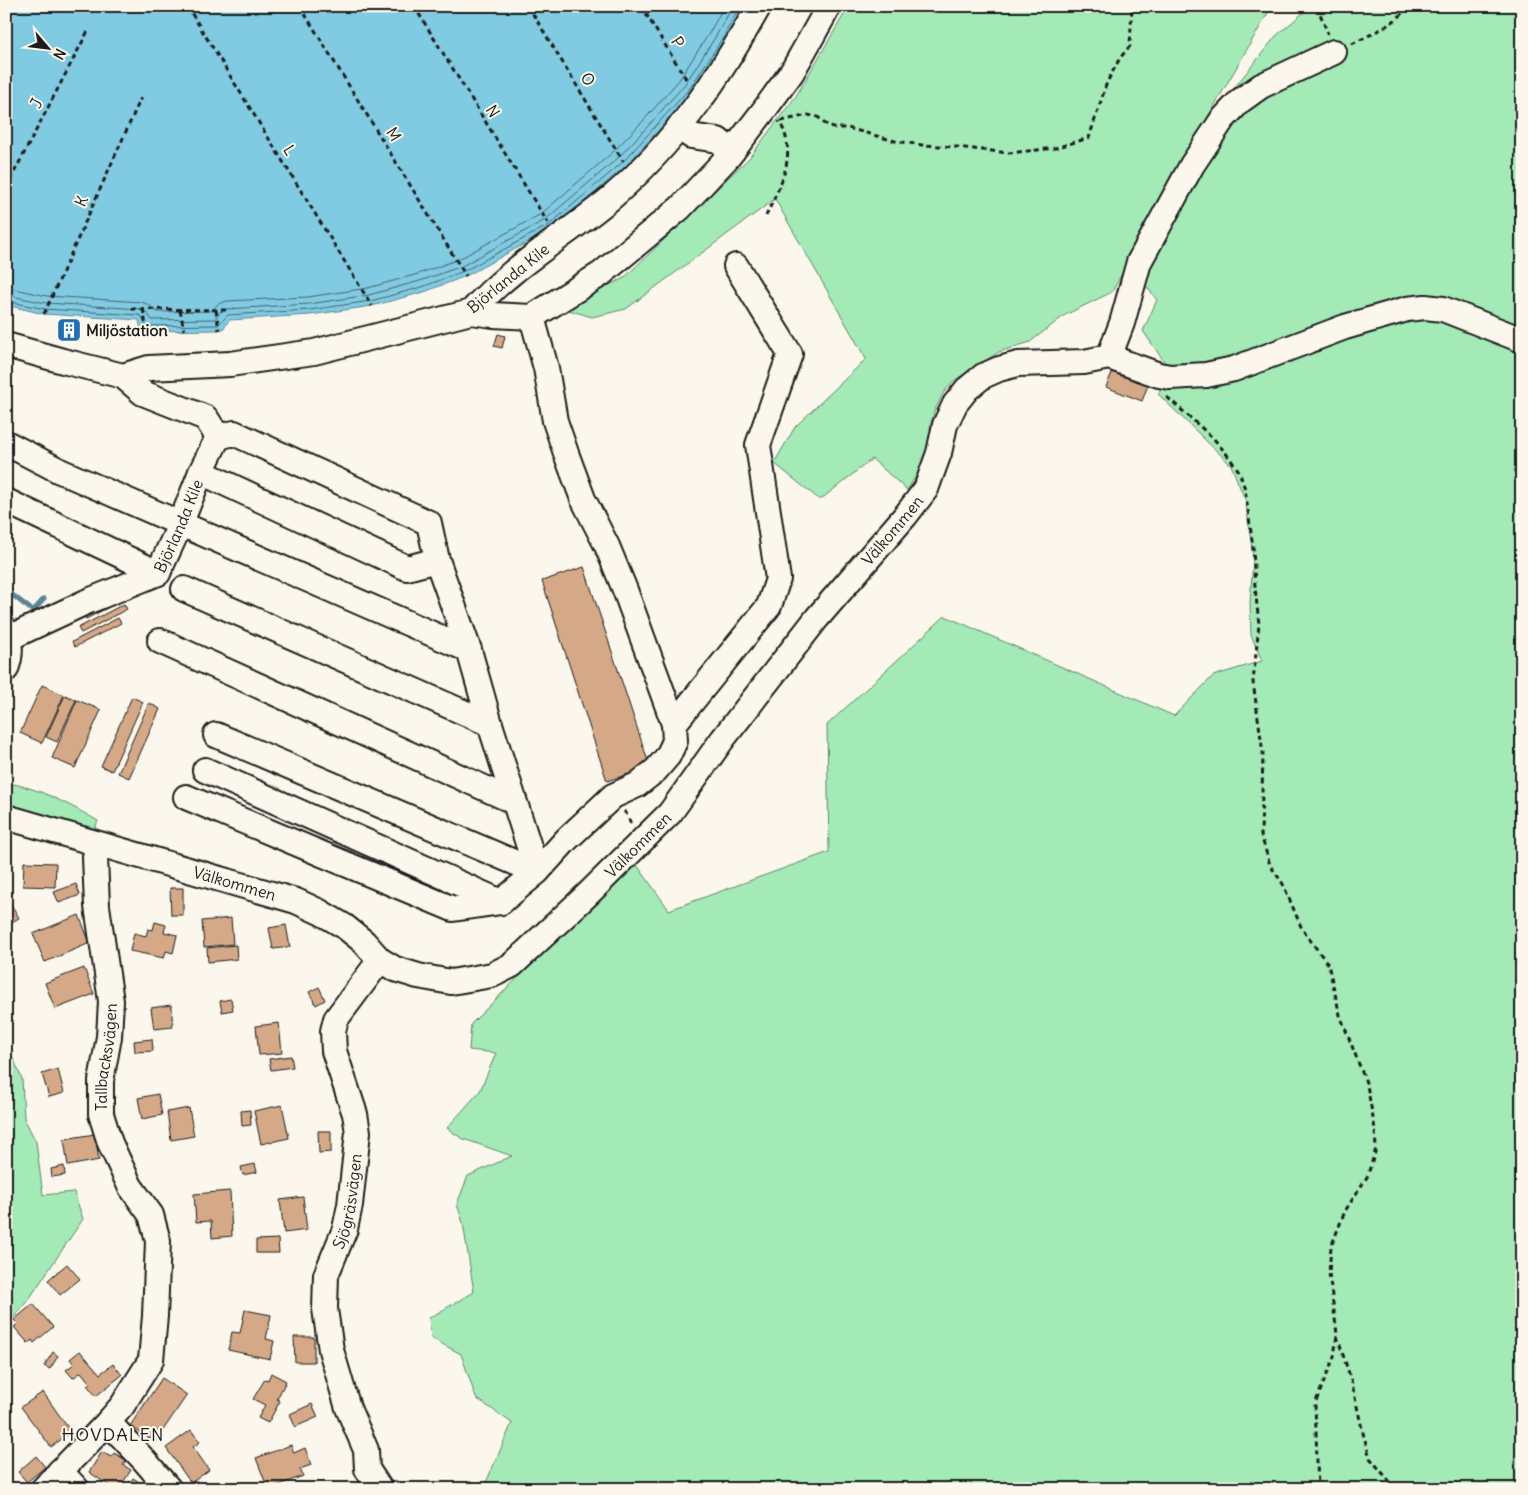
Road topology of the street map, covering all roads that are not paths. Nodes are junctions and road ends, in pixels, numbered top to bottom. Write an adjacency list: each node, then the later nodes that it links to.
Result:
1 (759, 6): 4 (street, Björlanda Kile)
2 (829, 6): 5 (street)
3 (1334, 52): 11 (street)
4 (679, 127): 5 (street); 7 (street, Björlanda Kile)
5 (732, 152): 8 (street)
6 (736, 266): 26 (street)
7 (471, 312): 8 (street); 12 (street, Björlanda Kile)
8 (532, 317): 26 (street)
9 (1522, 340): 11 (street)
10 (6, 344): 12 (street)
11 (1109, 357): 35 (street, Välkommen)
12 (123, 376): 13 (street)
13 (218, 437): 15 (street, Björlanda Kile); 18 (street)
14 (6, 443): 17 (street)
15 (200, 472): 17 (street, Björlanda Kile); 18 (street)
16 (6, 501): 19 (street)
17 (180, 525): 19 (street, Björlanda Kile); 23 (street)
18 (437, 560): 23 (street)
19 (158, 573): 21 (street, Björlanda Kile)
20 (184, 589): 25 (street)
21 (8, 634): 24 (street, Björlanda Kile)
22 (160, 642): 30 (street)
23 (469, 650): 25 (street)
24 (6, 669)
25 (490, 724): 30 (street)
26 (674, 724): 33 (street)
27 (216, 734): 33 (street)
28 (205, 770): 34 (street)
29 (186, 797): 34 (street)
30 (513, 801): 33 (street)
31 (6, 817): 32 (street, Välkommen)
32 (98, 845): 35 (street, Välkommen); 36 (street, Tallbacksvägen)
33 (537, 872): 34 (street)
34 (501, 902)
35 (380, 960): 41 (street, Sjögräsvägen)
36 (108, 1422): 37 (street, Tallbacksvägen); 40 (street)
37 (60, 1471): 38 (street, Tallbacksvägen); 39 (street)
38 (43, 1489)
39 (77, 1489)
40 (169, 1489)
41 (380, 1489)

